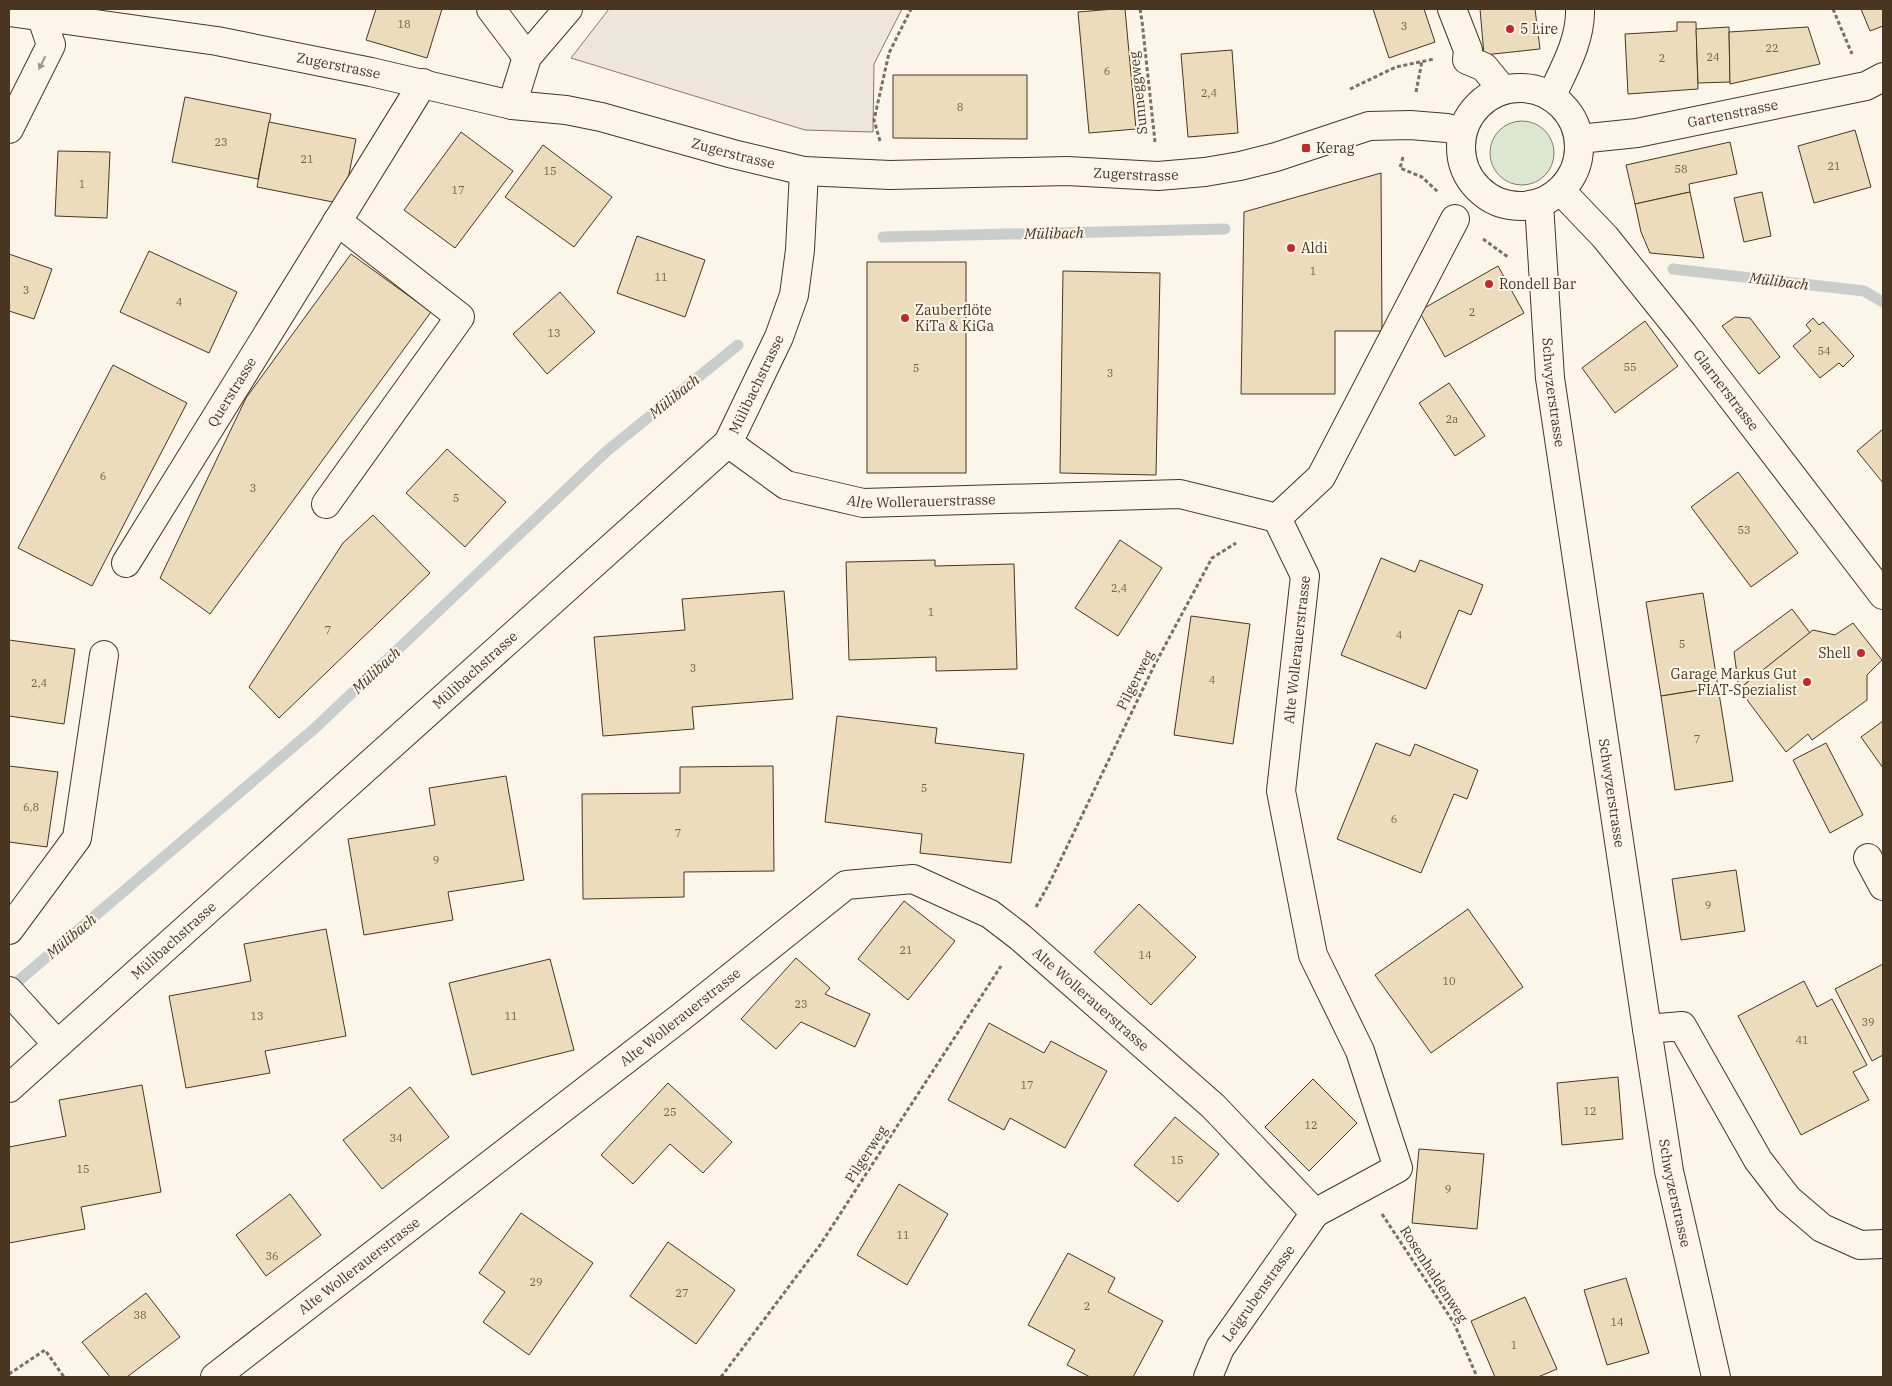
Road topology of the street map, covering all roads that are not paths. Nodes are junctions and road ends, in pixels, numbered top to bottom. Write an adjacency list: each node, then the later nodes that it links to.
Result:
1 (491, 9): 7 (street)
2 (568, 9): 7 (street)
3 (1452, 9): 10 (street)
4 (1580, 9): 11 (street)
5 (9, 12): 6 (street, Zugerstrasse)
6 (40, 13): 9 (street, Zugerstrasse); 13 (street, one-way to 13)
7 (527, 57): 12 (street)
8 (1874, 81): 15 (street, Gartenstrasse)
9 (423, 83): 12 (street, Zugerstrasse); 19 (street, Querstrasse)
10 (1503, 90): 11 (street); 14 (street)
11 (1552, 97): 15 (street)
12 (512, 105): 16 (street, Zugerstrasse)
13 (9, 130)
14 (1462, 132): 16 (street, Zugerstrasse); 17 (street)
15 (1579, 139): 17 (street)
16 (804, 171): 20 (street, Mülibachstrasse)
17 (1550, 197): 24 (street, Glarnerstrasse); 30 (street, Schwyzerstrasse)
18 (1455, 219): 22 (street)
19 (337, 221): 21 (street); 23 (street, Querstrasse)
20 (728, 444): 22 (street, Alte Wollerauerstrasse); 31 (street, Mülibachstrasse)
21 (326, 504)
22 (1277, 518): 33 (street, Alte Wollerauerstrasse)
23 (126, 563)
24 (1883, 595)
25 (104, 655): 28 (street)
26 (1868, 858): 27 (street)
27 (1883, 886)
28 (9, 930)
29 (15, 998): 31 (street)
30 (1648, 1029): 34 (street); 37 (street, Schwyzerstrasse)
31 (57, 1044): 32 (street, Mülibachstrasse)
32 (9, 1088)
33 (1315, 1213): 35 (street, Alte Wollerauerstrasse); 36 (street, Leigrubenstrasse)
34 (1883, 1244)
35 (215, 1377)
36 (1208, 1377)
37 (1716, 1377)

